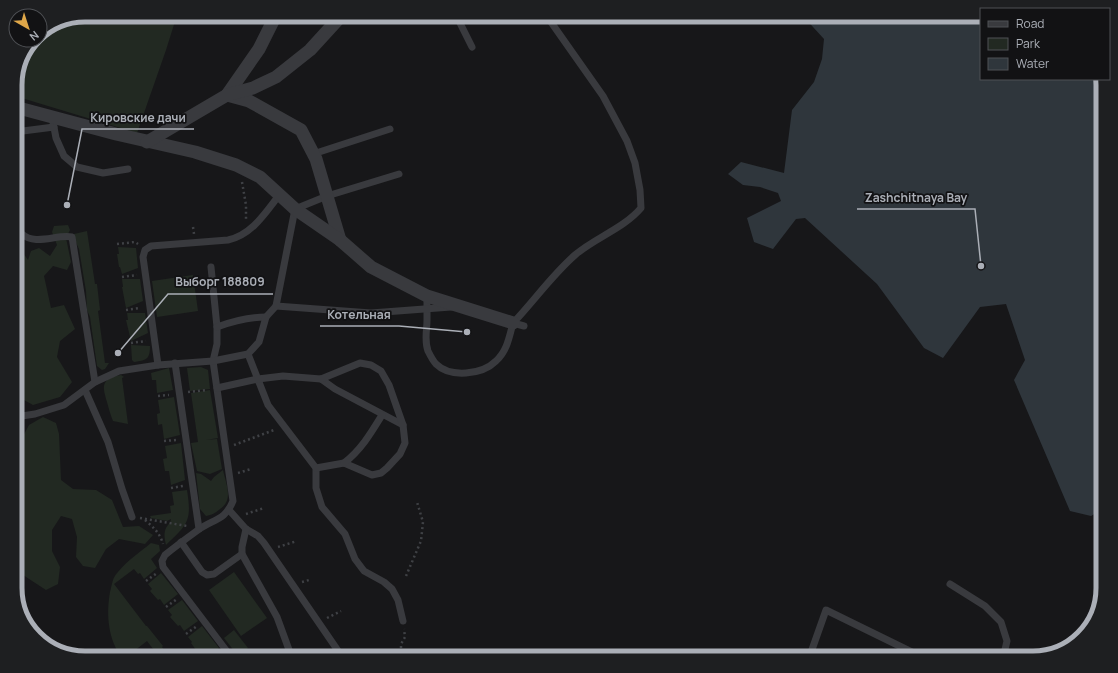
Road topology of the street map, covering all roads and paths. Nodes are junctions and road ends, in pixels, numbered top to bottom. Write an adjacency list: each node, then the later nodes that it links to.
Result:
1 (272, 22): 6 (street)
2 (336, 22): 6 (street)
3 (459, 22): 5 (lane)
4 (551, 22): 32 (lane)
5 (472, 48)
6 (226, 95): 11 (street); 12 (street)
7 (22, 110): 8 (street)
8 (53, 122): 10 (lane); 11 (street); 14 (lane)
9 (390, 129): 12 (lane)
10 (22, 130)
11 (147, 142): 13 (street)
12 (313, 154): 17 (street)
13 (238, 166): 16 (street); 19 (path)
14 (128, 169)
15 (398, 174): 17 (lane)
16 (280, 194): 18 (street); 19 (lane)
17 (327, 196): 18 (lane); 21 (street)
18 (295, 209): 21 (street); 29 (lane)
19 (246, 233): 23 (lane)
20 (22, 234): 42 (lane)
21 (340, 240): 27 (street)
22 (117, 244): 23 (path)
23 (145, 250): 25 (lane)
24 (211, 267): 33 (lane)
25 (145, 274): 26 (path); 28 (lane)
26 (122, 277)
27 (427, 302): 29 (lane); 32 (street); 32 (lane)
28 (150, 306): 30 (path); 34 (lane)
29 (276, 306): 31 (lane)
30 (126, 310)
31 (266, 317): 33 (lane); 36 (lane)
32 (519, 325)
33 (217, 327): 37 (lane)
34 (154, 340): 35 (path); 39 (lane)
35 (131, 343)
36 (248, 354): 37 (lane); 40 (lane)
37 (213, 361): 38 (lane); 43 (lane)
38 (175, 363): 39 (lane); 45 (lane)
39 (158, 364): 42 (lane)
40 (258, 379): 41 (lane); 43 (lane); 49 (lane)
41 (321, 379): 46 (lane); 48 (lane)
42 (95, 382): 44 (lane)
43 (217, 388): 45 (path); 50 (lane)
44 (85, 390): 47 (lane); 56 (lane)
45 (180, 393): 59 (lane)
46 (382, 415): 48 (lane); 51 (lane)
47 (22, 416)
48 (403, 425): 51 (lane)
49 (284, 427): 50 (path); 52 (lane)
50 (226, 449): 55 (lane)
51 (344, 463): 52 (lane)
52 (316, 468): 69 (lane)
53 (417, 502): 66 (path)
54 (264, 508): 57 (path)
55 (229, 510): 57 (lane); 59 (lane)
56 (132, 517): 58 (path)
57 (236, 518): 60 (lane)
58 (145, 519): 59 (path); 65 (path)
59 (199, 529): 62 (lane)
60 (246, 530): 63 (lane); 64 (lane)
61 (297, 541): 63 (path)
62 (181, 542): 64 (lane); 65 (lane)
63 (269, 550): 70 (lane)
64 (242, 554): 72 (lane)
65 (165, 555): 71 (lane)
66 (406, 576)
67 (950, 584): 77 (lane)
68 (341, 611): 70 (path)
69 (403, 621): 74 (path)
70 (319, 622): 73 (lane)
71 (227, 651)
72 (289, 651)
73 (338, 651)
74 (401, 651)
75 (811, 651): 76 (lane)
76 (910, 651)
77 (1004, 651)

